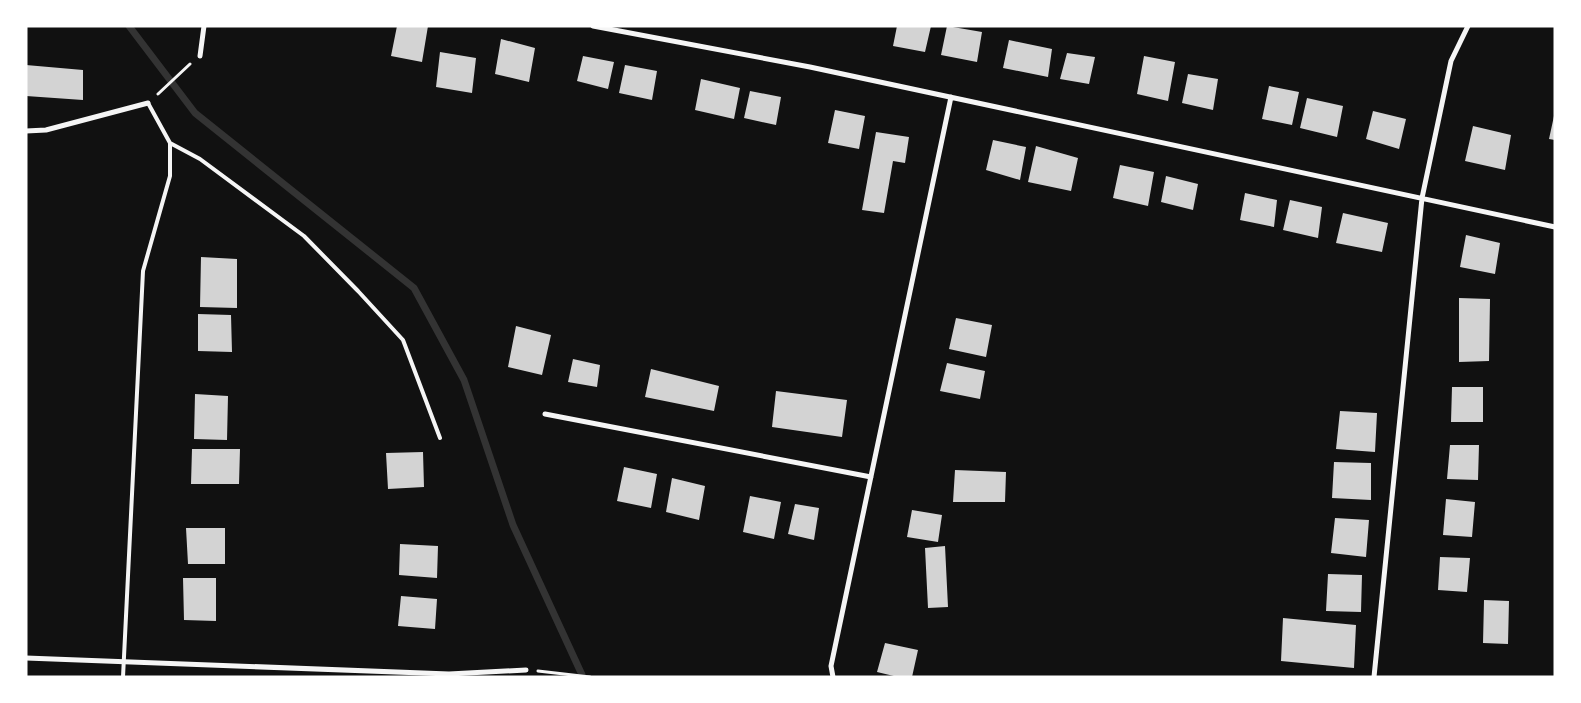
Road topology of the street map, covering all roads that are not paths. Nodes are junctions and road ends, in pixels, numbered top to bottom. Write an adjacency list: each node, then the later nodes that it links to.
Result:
1 (204, 26): 4 (street)
2 (593, 26): 5 (street)
3 (1468, 26): 9 (street)
4 (200, 56)
5 (951, 97): 9 (street); 13 (street)
6 (148, 103): 7 (street); 8 (lane)
7 (26, 131)
8 (170, 143): 12 (lane); 15 (lane)
9 (1422, 198): 10 (street); 20 (street)
10 (1555, 227)
11 (545, 414): 13 (street)
12 (440, 438)
13 (871, 477): 19 (street)
14 (26, 658): 15 (street)
15 (123, 661): 17 (street); 18 (lane)
16 (526, 670): 17 (street)
17 (449, 675)
18 (122, 677)
19 (833, 677)
20 (1374, 677)

